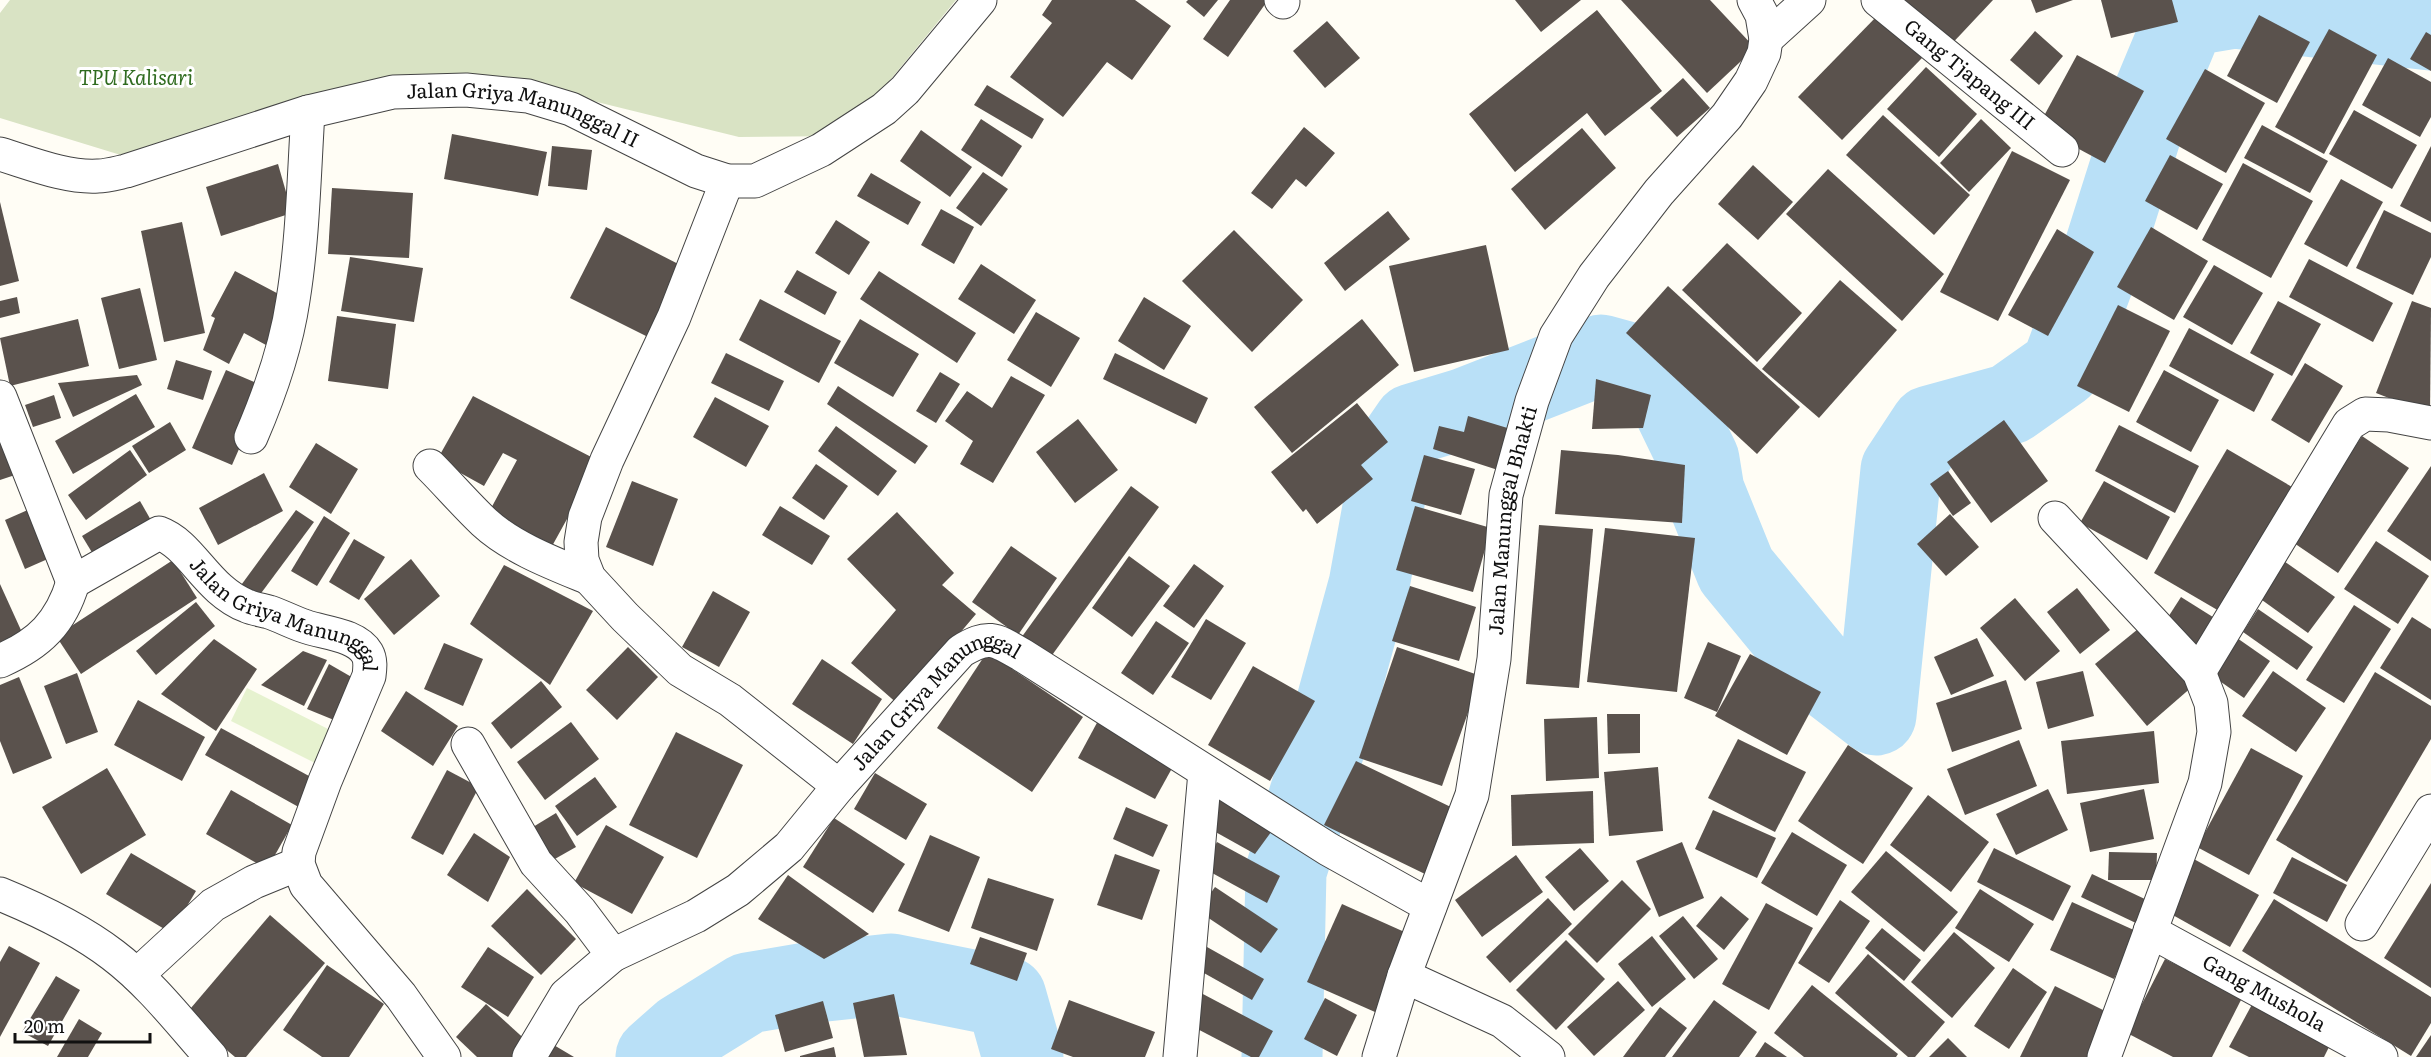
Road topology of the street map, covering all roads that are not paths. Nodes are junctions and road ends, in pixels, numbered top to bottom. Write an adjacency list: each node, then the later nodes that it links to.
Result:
1 (980, 0): 9 (street, Jalan Griya Manunggal II)
2 (1754, 0): 5 (street)
3 (1809, 0): 5 (street)
4 (1878, 0): 7 (street, Gang Tjapang III)
5 (1766, 39): 25 (street, Jalan Manunggal Bhakti)
6 (308, 112): 8 (street, Jalan Griya Manunggal II); 9 (street, Jalan Griya Manunggal II); 12 (street)
7 (2062, 150)
8 (0, 154)
9 (727, 181): 15 (street)
10 (0, 397): 16 (street)
11 (2431, 423): 18 (street)
12 (251, 437)
13 (430, 466): 15 (street)
14 (2055, 518): 18 (street)
15 (589, 579): 21 (street)
16 (74, 582): 17 (street); 23 (street, Jalan Griya Manunggal)
17 (0, 662)
18 (2199, 672): 27 (street)
19 (468, 744): 28 (street)
20 (1205, 772): 21 (street, Jalan Griya Manunggal); 25 (street, Jalan Griya Manunggal); 34 (street)
21 (839, 786): 28 (street, Jalan Griya Manunggal)
22 (2431, 811): 26 (street)
23 (298, 864): 29 (street); 32 (street)
24 (0, 894): 29 (street)
25 (1430, 906): 30 (street, Jalan Manunggal Bhakti)
26 (2362, 924)
27 (2150, 931): 37 (street); 38 (street, Gang Mushola)
28 (613, 955): 33 (street, Jalan Griya Manunggal)
29 (136, 975): 31 (street)
30 (1404, 976): 35 (street, Jalan Manunggal Bhakti); 36 (street)
31 (211, 1057)
32 (444, 1057)
33 (529, 1057)
34 (1180, 1057)
35 (1379, 1057)
36 (1548, 1057)
37 (2104, 1057)
38 (2381, 1057)

